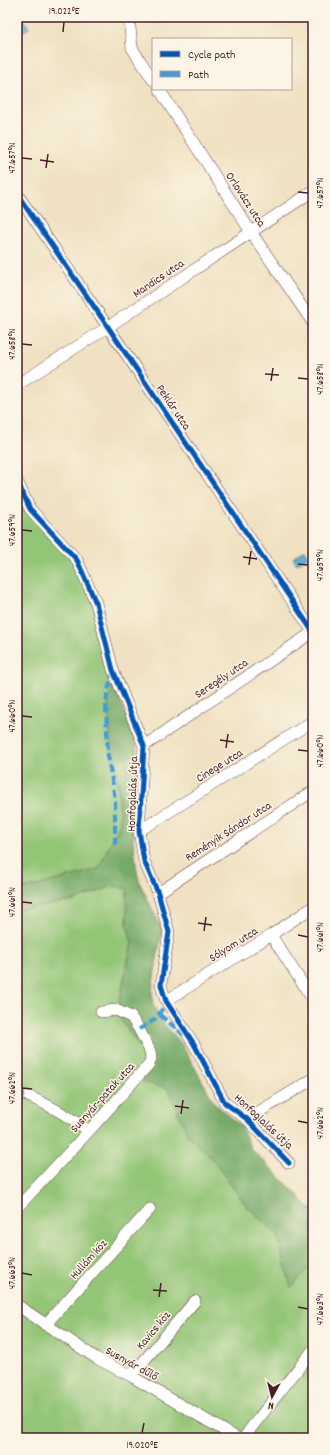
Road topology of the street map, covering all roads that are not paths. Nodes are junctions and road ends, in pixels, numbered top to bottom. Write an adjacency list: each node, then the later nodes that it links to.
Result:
1 (129, 17): 2 (street)
2 (152, 78)
3 (160, 90): 6 (street, Orlovácz utca)
4 (313, 191): 6 (street, Mandics utca)
5 (17, 194): 8 (street, Peklár utca)
6 (251, 232): 7 (street, Orlovácz utca); 8 (street, Mandics utca)
7 (313, 323)
8 (108, 327): 9 (street, Mandics utca); 11 (street, Peklár utca)
9 (17, 385)
10 (17, 481): 13 (street, Honfoglalás útja)
11 (313, 632): 13 (street, Seregély utca)
12 (313, 721): 15 (street, Cinege utca)
13 (144, 746): 15 (street, Honfoglalás útja)
14 (313, 791): 16 (street, Reményik Sándor utca)
15 (139, 831): 16 (street, Honfoglalás útja)
16 (158, 893): 20 (street, Honfoglalás útja)
17 (313, 906): 18 (street, Sólyom utca)
18 (271, 935): 19 (street); 20 (street, Sólyom utca)
19 (313, 1000)
20 (166, 1001): 24 (street, Honfoglalás útja)
21 (102, 1012): 25 (street, Susnyár-patak utca)
22 (313, 1079): 24 (street)
23 (28, 1096): 25 (street)
24 (247, 1119): 26 (street, Honfoglalás útja)
25 (89, 1131): 27 (street, Susnyár-patak utca)
26 (289, 1162)
27 (17, 1208)
28 (150, 1209): 31 (street, Hullám köz)
29 (195, 1301): 33 (street, Kavics köz)
30 (17, 1305): 31 (street, Susnyár dűlő)
31 (45, 1325): 33 (street, Susnyár dűlő)
32 (313, 1350): 35 (street)
33 (131, 1376): 34 (street, Susnyár dűlő)
34 (237, 1438)
35 (244, 1438)

